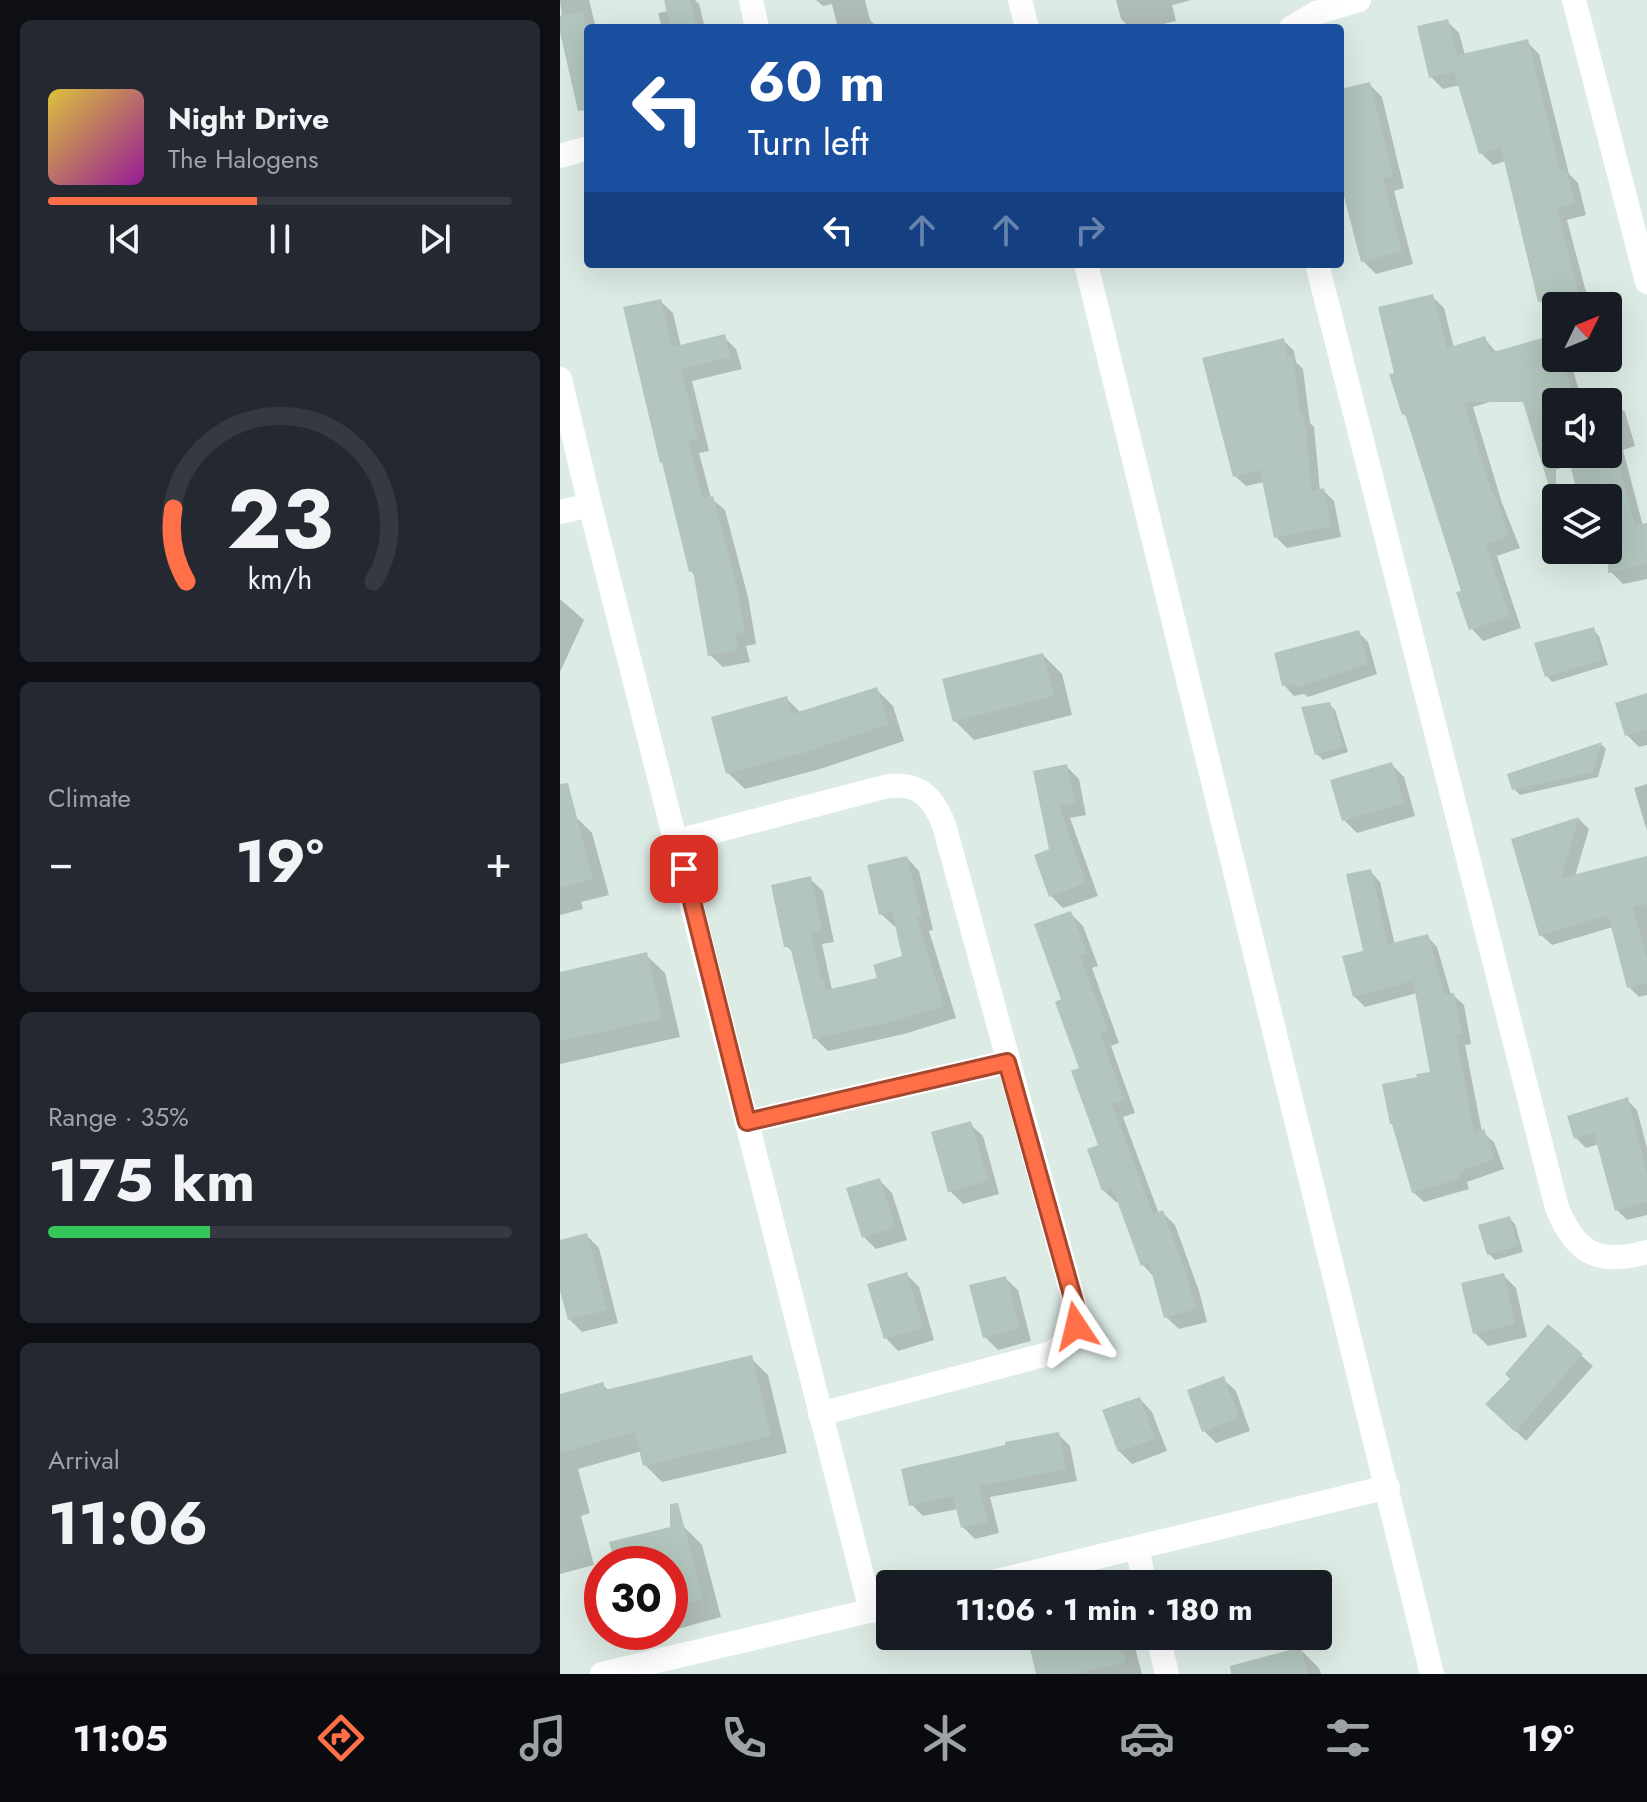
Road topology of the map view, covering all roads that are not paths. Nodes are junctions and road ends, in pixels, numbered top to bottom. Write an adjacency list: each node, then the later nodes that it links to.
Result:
1 (751, 0): 5 (street)
2 (1020, 0): 6 (street)
3 (1359, 0): 7 (street)
4 (1574, 0): 10 (street)
5 (756, 24)
6 (1026, 24)
7 (1298, 24)
8 (584, 149): 9 (street)
9 (560, 156)
10 (1641, 229): 13 (street)
11 (1087, 268): 22 (street)
12 (1318, 268): 20 (street)
13 (1647, 282)
14 (560, 379): 15 (street)
15 (590, 505): 16 (street); 17 (street)
16 (560, 512)
17 (677, 841): 18 (street); 19 (street)
18 (1007, 1062): 19 (street); 21 (street)
19 (747, 1122): 21 (street)
20 (1647, 1252)
21 (820, 1414): 26 (street)
22 (1388, 1487): 23 (street); 32 (street)
23 (1137, 1548): 24 (street); 25 (street)
24 (1044, 1570)
25 (1142, 1570)
26 (876, 1595)
27 (876, 1609): 29 (street)
28 (1161, 1650): 31 (street)
29 (667, 1666): 30 (street)
30 (602, 1674)
31 (1167, 1674)
32 (1432, 1674)

